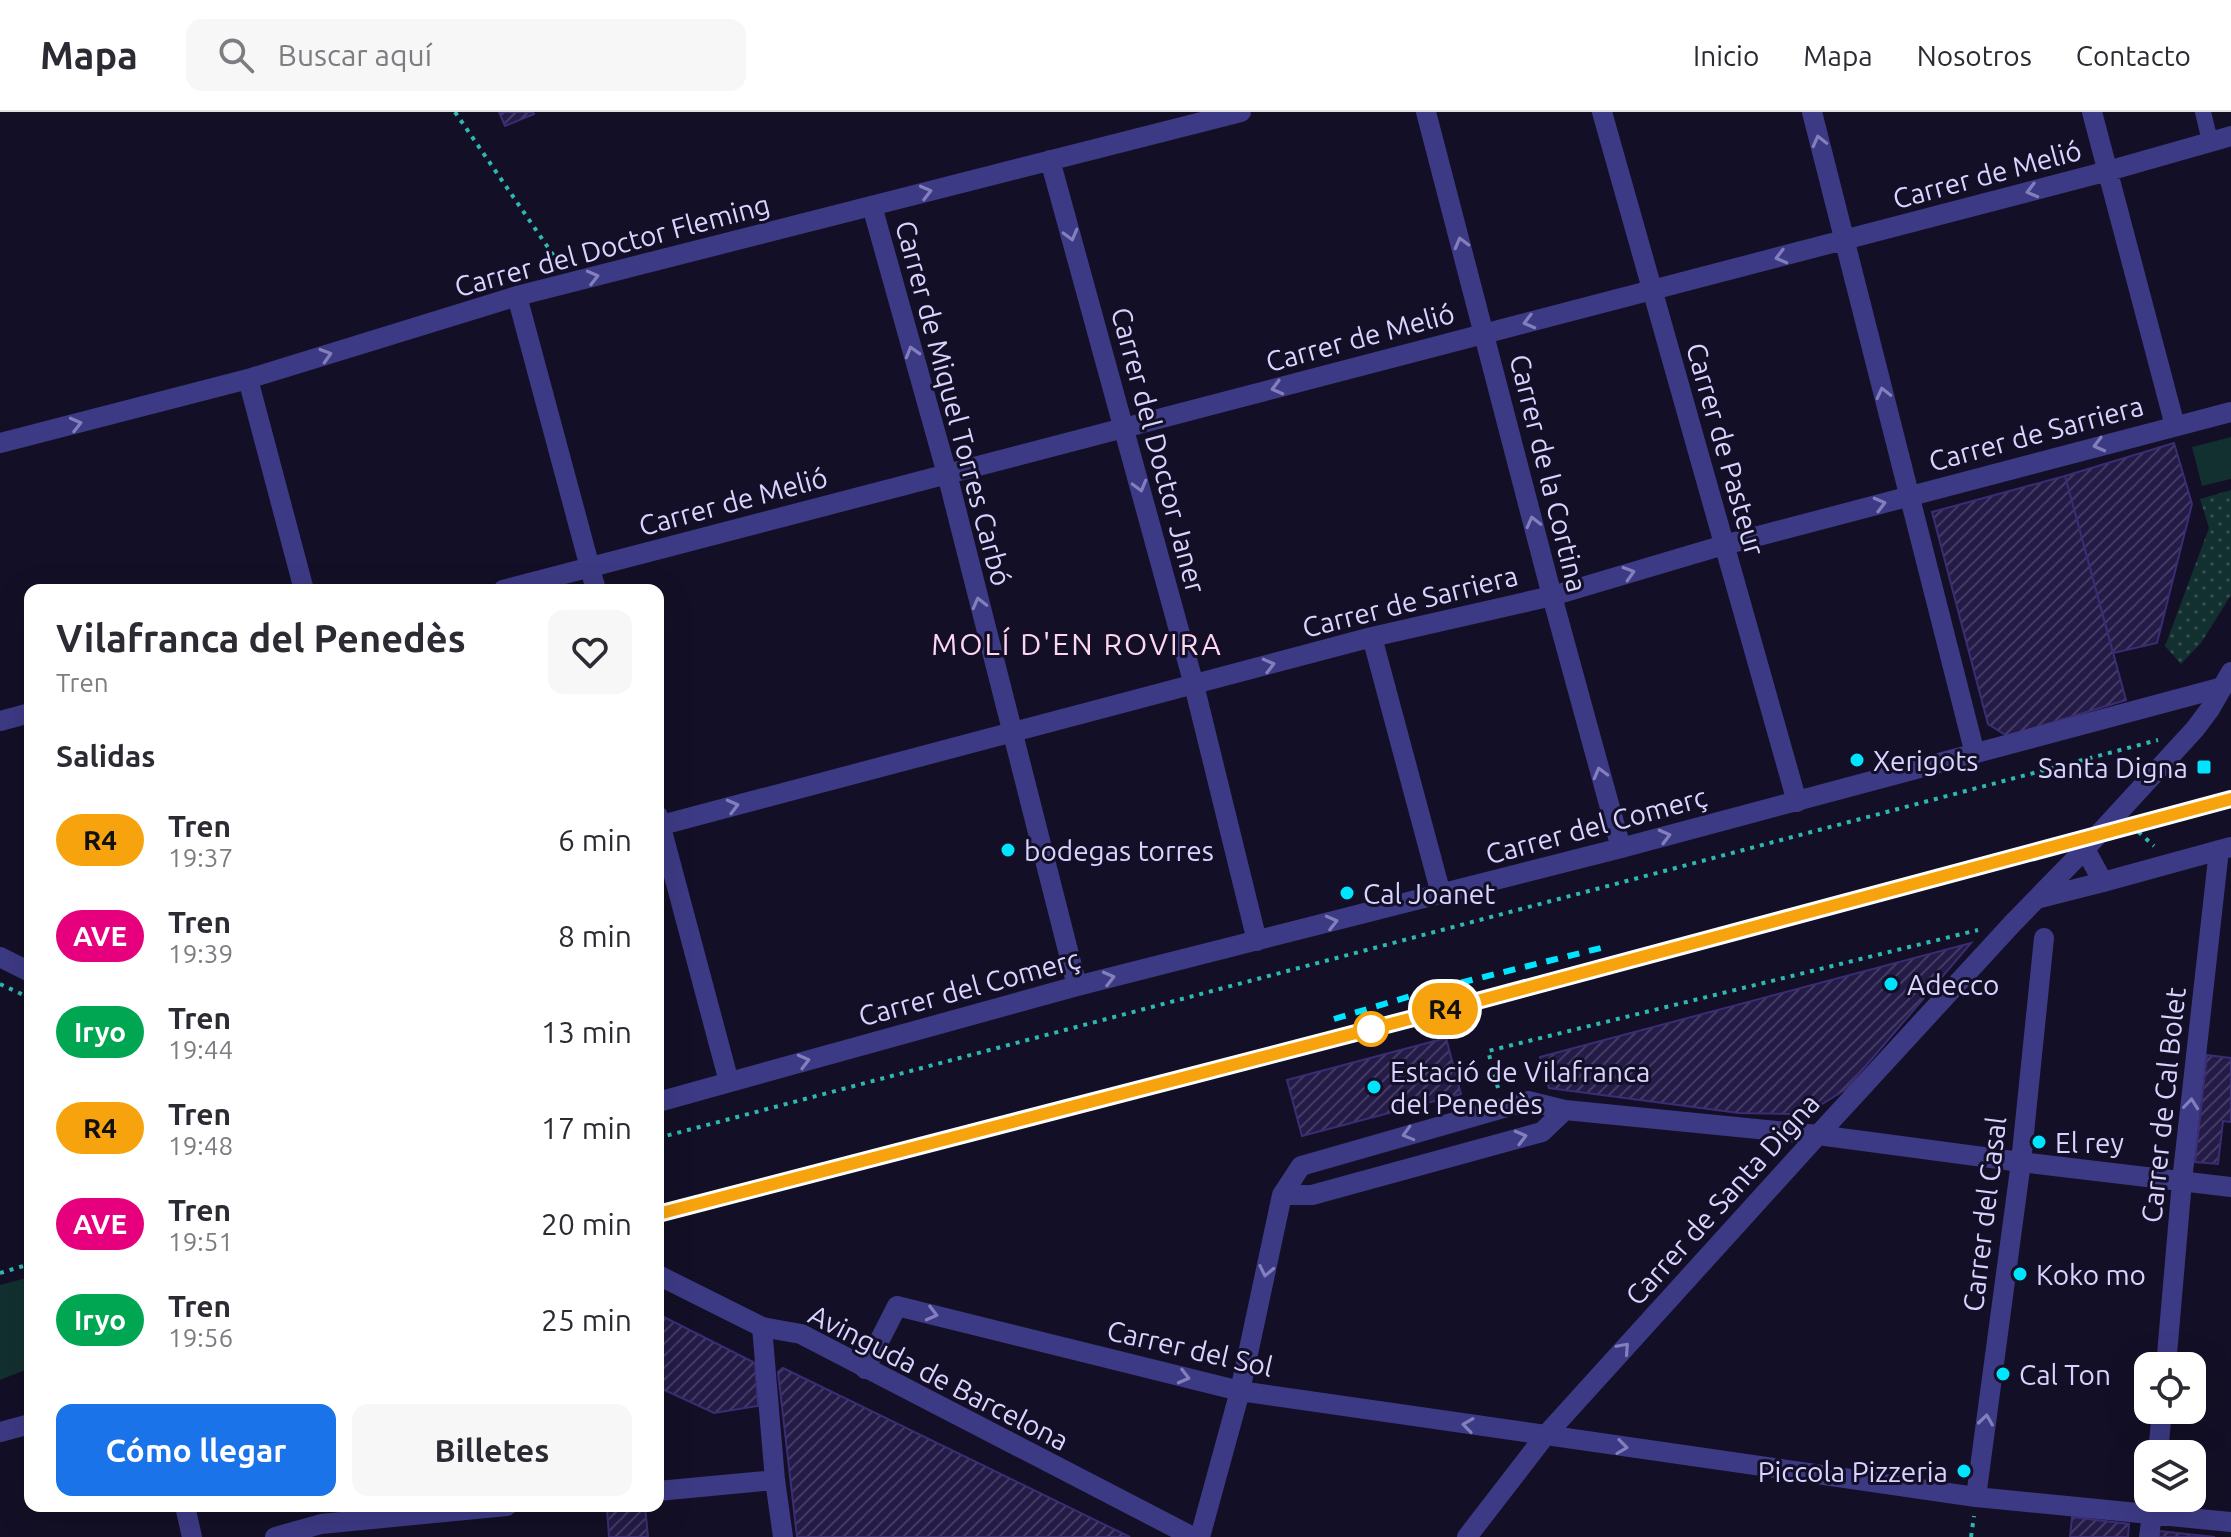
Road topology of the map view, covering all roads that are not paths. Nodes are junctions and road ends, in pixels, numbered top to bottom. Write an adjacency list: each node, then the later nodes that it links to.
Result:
1 (1241, 112): 9 (street, Carrer del Doctor Fleming)
2 (1426, 112): 15 (street, Carrer de la Cortina, one-way to 2)
3 (1602, 112): 13 (street, Carrer de Pasteur)
4 (1812, 112): 12 (street, one-way to 4)
5 (2092, 112): 10 (street)
6 (2203, 112): 8 (street)
7 (2231, 136): 8 (street, Carrer de Melió)
8 (2210, 141): 10 (street, Carrer de Melió)
9 (1050, 160): 11 (street, Carrer del Doctor Fleming, one-way to 9); 19 (street, Carrer del Doctor Janer, one-way to 19)
10 (2108, 171): 12 (street, Carrer de Melió, one-way to 12); 18 (street)
11 (872, 206): 14 (street, Carrer del Doctor Fleming, one-way to 11); 21 (street, Carrer de Miquel Torres Carbó, one-way to 11)
12 (1844, 240): 13 (street, Carrer de Melió, one-way to 13); 22 (street, one-way to 12)
13 (1652, 290): 15 (street, Carrer de Melió, one-way to 15); 23 (street, Carrer de Pasteur)
14 (517, 296): 16 (street, Carrer del Doctor Fleming, one-way to 14); 24 (street)
15 (1485, 334): 19 (street, Carrer de Melió, one-way to 19); 28 (street, Carrer de la Cortina, one-way to 15)
16 (248, 379): 20 (street, Carrer del Doctor Fleming, one-way to 16); 25 (street)
17 (2231, 412): 18 (street, Carrer de Sarriera)
18 (2175, 426): 22 (street, Carrer de Sarriera, one-way to 22)
19 (1124, 428): 21 (street, Carrer de Melió); 31 (street, Carrer del Doctor Janer, one-way to 31)
20 (0, 443)
21 (947, 474): 24 (street, Carrer de Melió); 34 (street, Carrer de Miquel Torres Carbó, one-way to 21)
22 (1909, 496): 23 (street, Carrer de Sarriera, one-way to 22); 35 (street)
23 (1724, 545): 28 (street, Carrer de Sarriera, one-way to 23); 36 (street, Carrer de Pasteur)
24 (590, 567): 26 (street, Carrer de Melió); 27 (street)
25 (302, 584)
26 (526, 584)
27 (594, 584)
28 (1552, 596): 29 (street, Carrer de Sarriera); 39 (street, Carrer de la Cortina, one-way to 28)
29 (1372, 637): 31 (street, Carrer de Sarriera, one-way to 29); 43 (street)
30 (2227, 680): 35 (street, Carrer del Comerç); 40 (street, Carrer de Santa Digna)
31 (1194, 685): 34 (street, Carrer de Sarriera); 46 (street, Carrer del Doctor Janer)
32 (24, 715): 33 (street)
33 (0, 721)
34 (1011, 733): 37 (street, Carrer de Sarriera, one-way to 34); 49 (street, Carrer de Miquel Torres Carbó)
35 (1975, 754): 36 (street, Carrer del Comerç)
36 (1797, 802): 39 (street, Carrer del Comerç, one-way to 36)
37 (664, 822)
38 (664, 842): 50 (street)
39 (1621, 848): 43 (street, Carrer del Comerç)
40 (2085, 849): 42 (street); 44 (street, Carrer de Santa Digna)
41 (2225, 849): 42 (street); 55 (street, Carrer de Cal Bolet, one-way to 41)
42 (2103, 882): 44 (street)
43 (1441, 894): 46 (street, Carrer del Comerç, one-way to 43)
44 (2032, 903): 53 (street, Carrer de Santa Digna)
45 (2044, 938): 54 (street, Carrer del Casal)
46 (1257, 941): 49 (street, Carrer del Comerç, one-way to 46)
47 (0, 957): 48 (street)
48 (24, 969)
49 (1077, 986): 50 (street, Carrer del Comerç, one-way to 49)
50 (729, 1082): 51 (street, Carrer del Comerç)
51 (664, 1100)
52 (1565, 1110): 53 (street); 57 (street, one-way to 52); 57 (street, one-way to 57)
53 (1818, 1135): 54 (street); 65 (street, Carrer de Santa Digna, one-way to 53)
54 (2021, 1162): 55 (street); 68 (street, Carrer del Casal, one-way to 54)
55 (2182, 1181): 56 (street); 60 (street, Carrer de Cal Bolet)
56 (2231, 1187)
57 (1282, 1195): 62 (street, one-way to 62)
58 (664, 1278): 59 (street, Avinguda de Barcelona)
59 (762, 1327): 61 (street, Avinguda de Barcelona); 66 (street)
60 (2167, 1352)
61 (865, 1369): 62 (street, Carrer del Sol, one-way to 62); 78 (street, Avinguda de Barcelona)
62 (1240, 1391): 65 (street, Carrer del Sol, one-way to 62); 79 (street)
63 (24, 1426): 64 (street)
64 (0, 1432)
65 (1545, 1436): 68 (street, Carrer del Sol, one-way to 68); 80 (street, Carrer de Santa Digna)
66 (775, 1480): 67 (street); 77 (street)
67 (664, 1490)
68 (1976, 1497): 69 (street, Carrer del Sol)
69 (2134, 1506)
70 (186, 1512): 75 (street)
71 (445, 1512): 76 (street)
72 (2152, 1512): 81 (street)
73 (2179, 1512): 74 (street, Carrer del Sol)
74 (2231, 1522)
75 (192, 1537)
76 (275, 1537)
77 (783, 1537)
78 (1193, 1537)
79 (1200, 1537)
80 (1467, 1537)
81 (2149, 1537)

